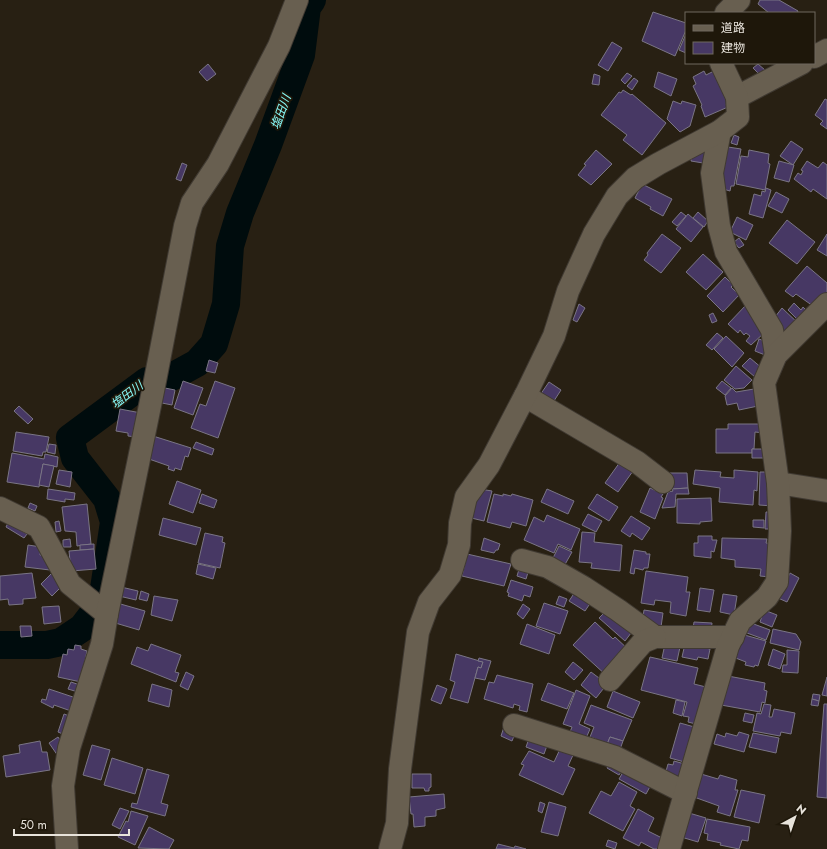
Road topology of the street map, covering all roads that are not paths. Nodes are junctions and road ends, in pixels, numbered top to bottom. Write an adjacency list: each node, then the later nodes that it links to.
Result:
1 (297, 0): 18 (street)
2 (740, 0): 3 (street)
3 (727, 12)
4 (827, 50): 5 (street)
5 (815, 56)
6 (721, 64): 8 (street)
7 (800, 64): 8 (street)
8 (737, 97): 9 (street)
9 (720, 131): 11 (street); 12 (street)
10 (827, 304): 11 (street)
11 (776, 355): 14 (street)
12 (525, 396): 13 (street); 25 (street)
13 (663, 482)
14 (778, 483): 15 (street); 20 (street)
15 (827, 491)
16 (0, 508): 18 (street)
17 (522, 560): 19 (street)
18 (107, 614): 24 (street)
19 (655, 637): 20 (street); 21 (street)
20 (733, 637): 23 (street)
21 (610, 680)
22 (514, 725): 23 (street)
23 (686, 793): 26 (street)
24 (67, 849)
25 (390, 849)
26 (669, 849)

